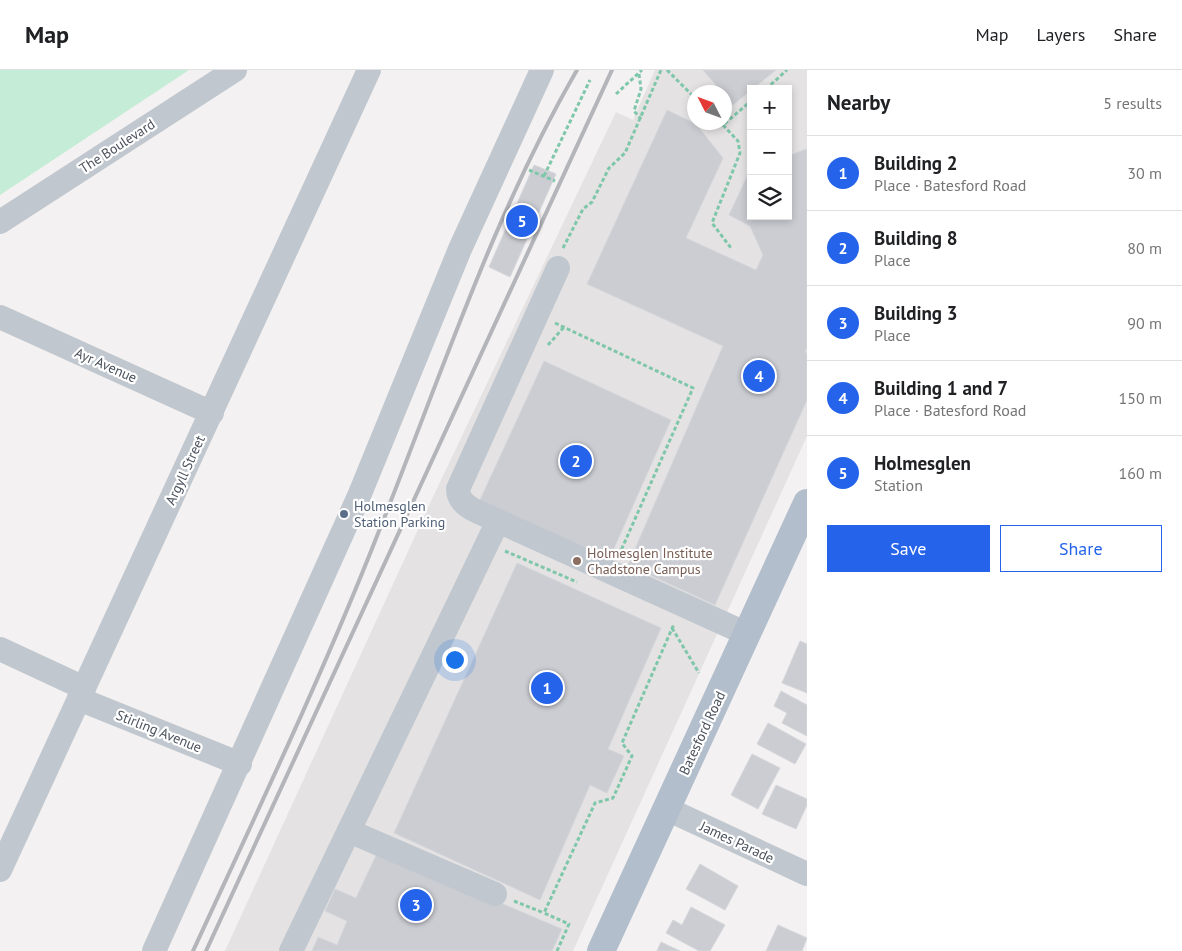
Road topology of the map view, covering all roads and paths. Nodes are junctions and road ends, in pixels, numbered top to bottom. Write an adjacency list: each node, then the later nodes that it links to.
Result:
1 (235, 70): 20 (street, The Boulevard)
2 (369, 70): 25 (street, Argyll Street)
3 (542, 70): 37 (street)
4 (642, 70): 8 (path)
5 (661, 70): 15 (path)
6 (667, 70): 11 (path)
7 (787, 70): 10 (path)
8 (639, 74): 12 (path); 15 (path)
9 (590, 80): 18 (path)
10 (770, 85)
11 (687, 90)
12 (616, 94)
13 (747, 105): 14 (path)
14 (732, 116)
15 (641, 119): 22 (path)
16 (728, 130): 21 (path)
17 (529, 170): 18 (path)
18 (544, 176): 19 (path)
19 (555, 181)
20 (0, 222)
21 (731, 248)
22 (558, 268): 27 (street)
23 (0, 317): 25 (street, Ayr Avenue)
24 (564, 327): 29 (path)
25 (212, 413): 36 (street, Argyll Street)
26 (805, 504): 33 (main road, Batesford Road)
27 (498, 521): 29 (street); 39 (street)
28 (500, 549): 30 (path)
29 (611, 574): 33 (street)
30 (586, 586)
31 (665, 620): 32 (path)
32 (672, 628): 35 (path); 43 (path)
33 (747, 634): 38 (main road, Batesford Road)
34 (0, 649): 36 (street, Stirling Avenue)
35 (698, 673)
36 (82, 693): 37 (street, Stirling Avenue); 40 (street, Argyll Street)
37 (240, 764): 44 (street)
38 (666, 809): 41 (street, James Parade); 47 (main road, Batesford Road)
39 (349, 831): 42 (street); 45 (street)
40 (0, 870)
41 (807, 874)
42 (495, 894): 43 (path)
43 (544, 913): 46 (path)
44 (154, 951)
45 (291, 951)
46 (557, 951)
47 (601, 951)

